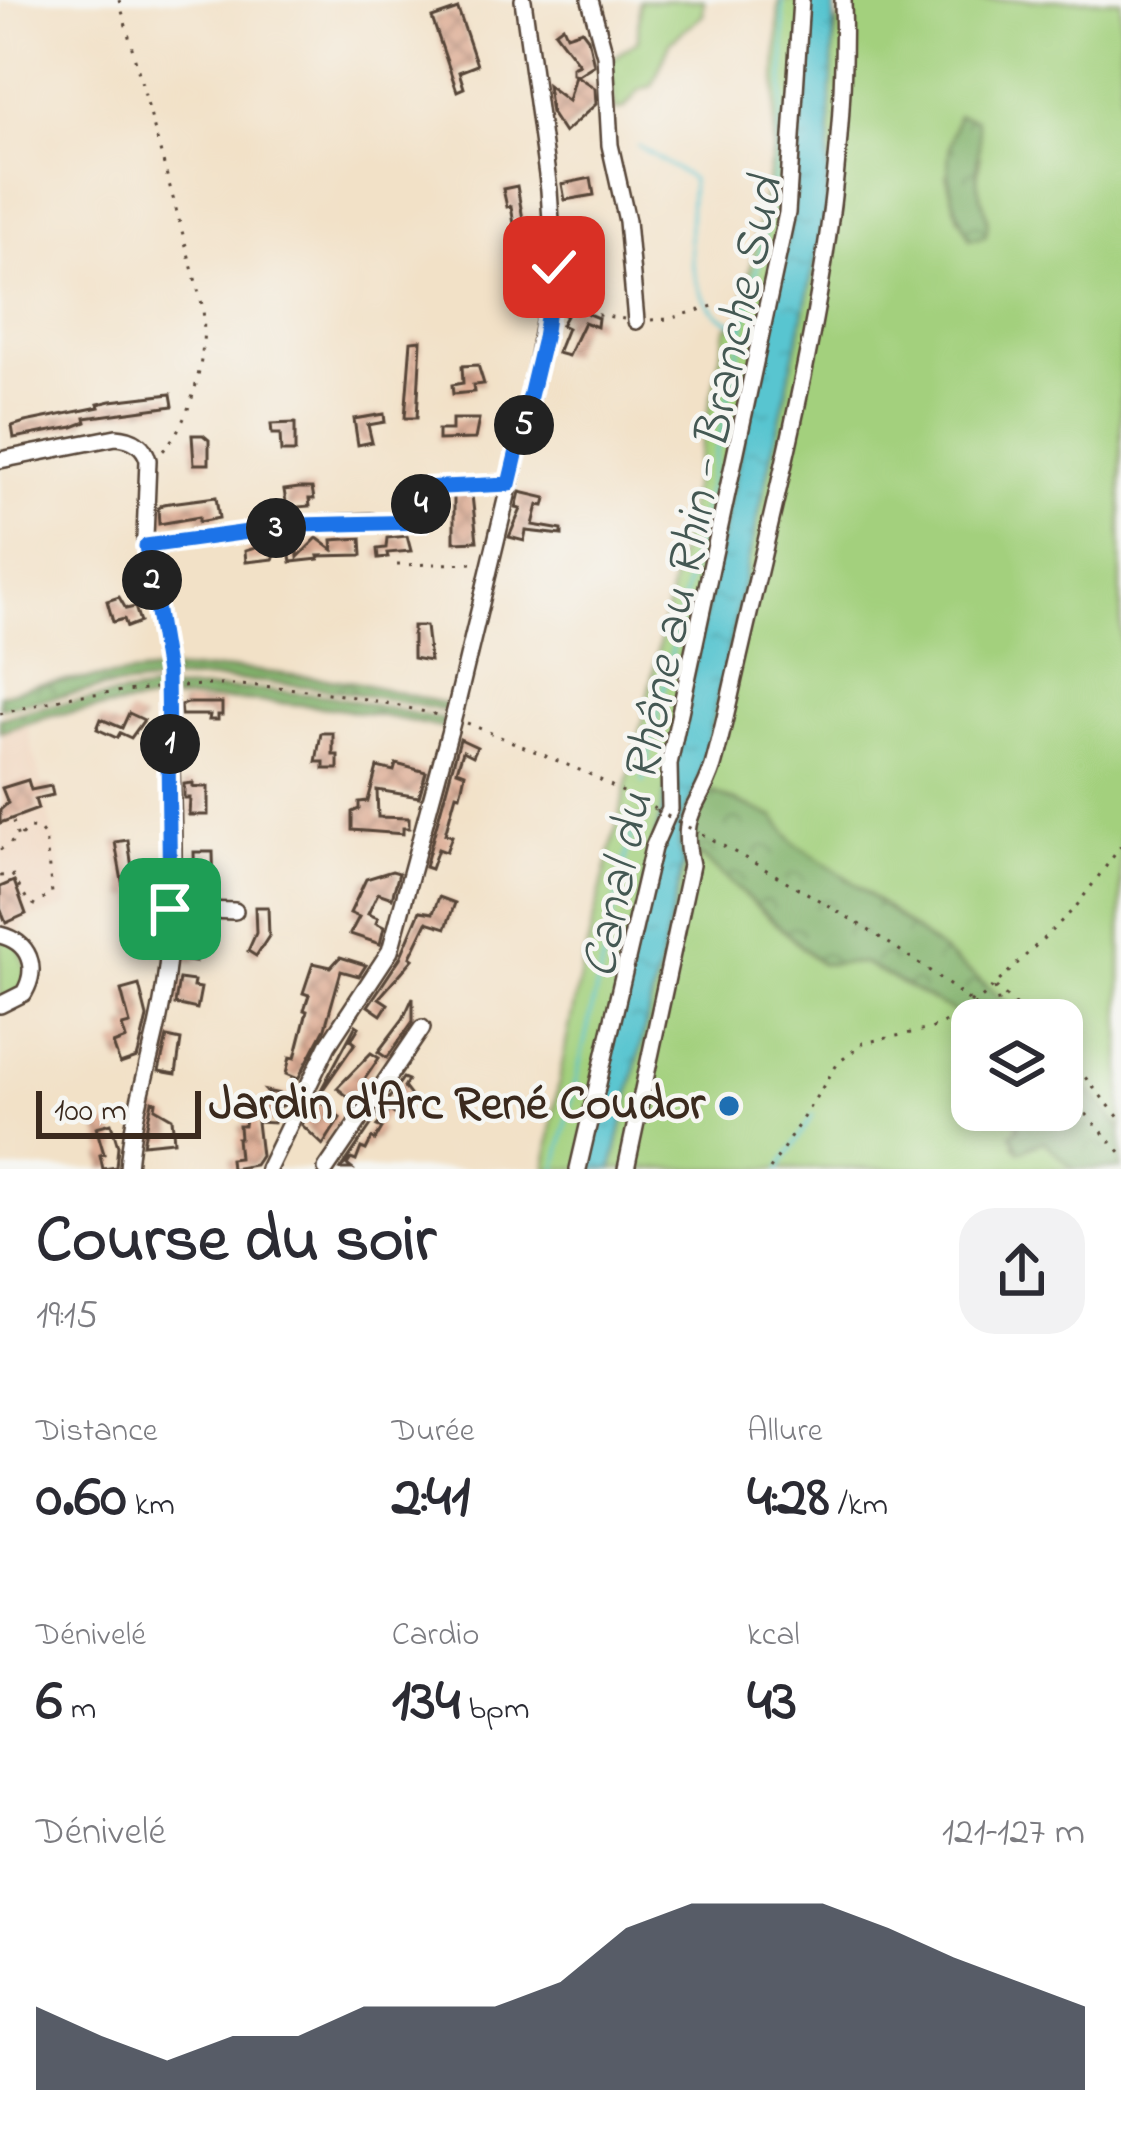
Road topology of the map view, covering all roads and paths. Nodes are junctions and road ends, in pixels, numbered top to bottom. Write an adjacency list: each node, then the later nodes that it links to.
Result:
1 (119, 0): 10 (path)
2 (523, 0): 6 (street)
3 (590, 0): 8 (street)
4 (801, 0): 39 (street)
5 (843, 0): 40 (street)
6 (550, 308): 8 (path); 11 (street)
7 (746, 314): 8 (path)
8 (636, 321)
9 (0, 460): 10 (street)
10 (148, 460): 13 (street)
11 (509, 484): 12 (path); 14 (street)
12 (371, 521): 13 (street)
13 (146, 546): 23 (street, bridge)
14 (488, 563): 15 (path); 17 (street)
15 (398, 565)
16 (0, 714): 17 (path)
17 (452, 719): 27 (path, bridge); 37 (street)
18 (12, 818): 19 (path)
19 (19, 838): 21 (path); 22 (path)
20 (1121, 846): 26 (path)
21 (0, 850)
22 (0, 876)
23 (170, 909): 24 (street); 36 (street)
24 (235, 911)
25 (0, 935): 30 (street)
26 (994, 986): 28 (path); 29 (path); 41 (path)
27 (967, 999)
28 (997, 999)
29 (1008, 999)
30 (0, 1005)
31 (422, 1028): 38 (street)
32 (1083, 1075): 34 (path)
33 (1083, 1110): 35 (path)
34 (1121, 1120)
35 (1121, 1153)
36 (128, 1169)
37 (268, 1169)
38 (326, 1169)
39 (578, 1169)
40 (626, 1169)
41 (770, 1169)

